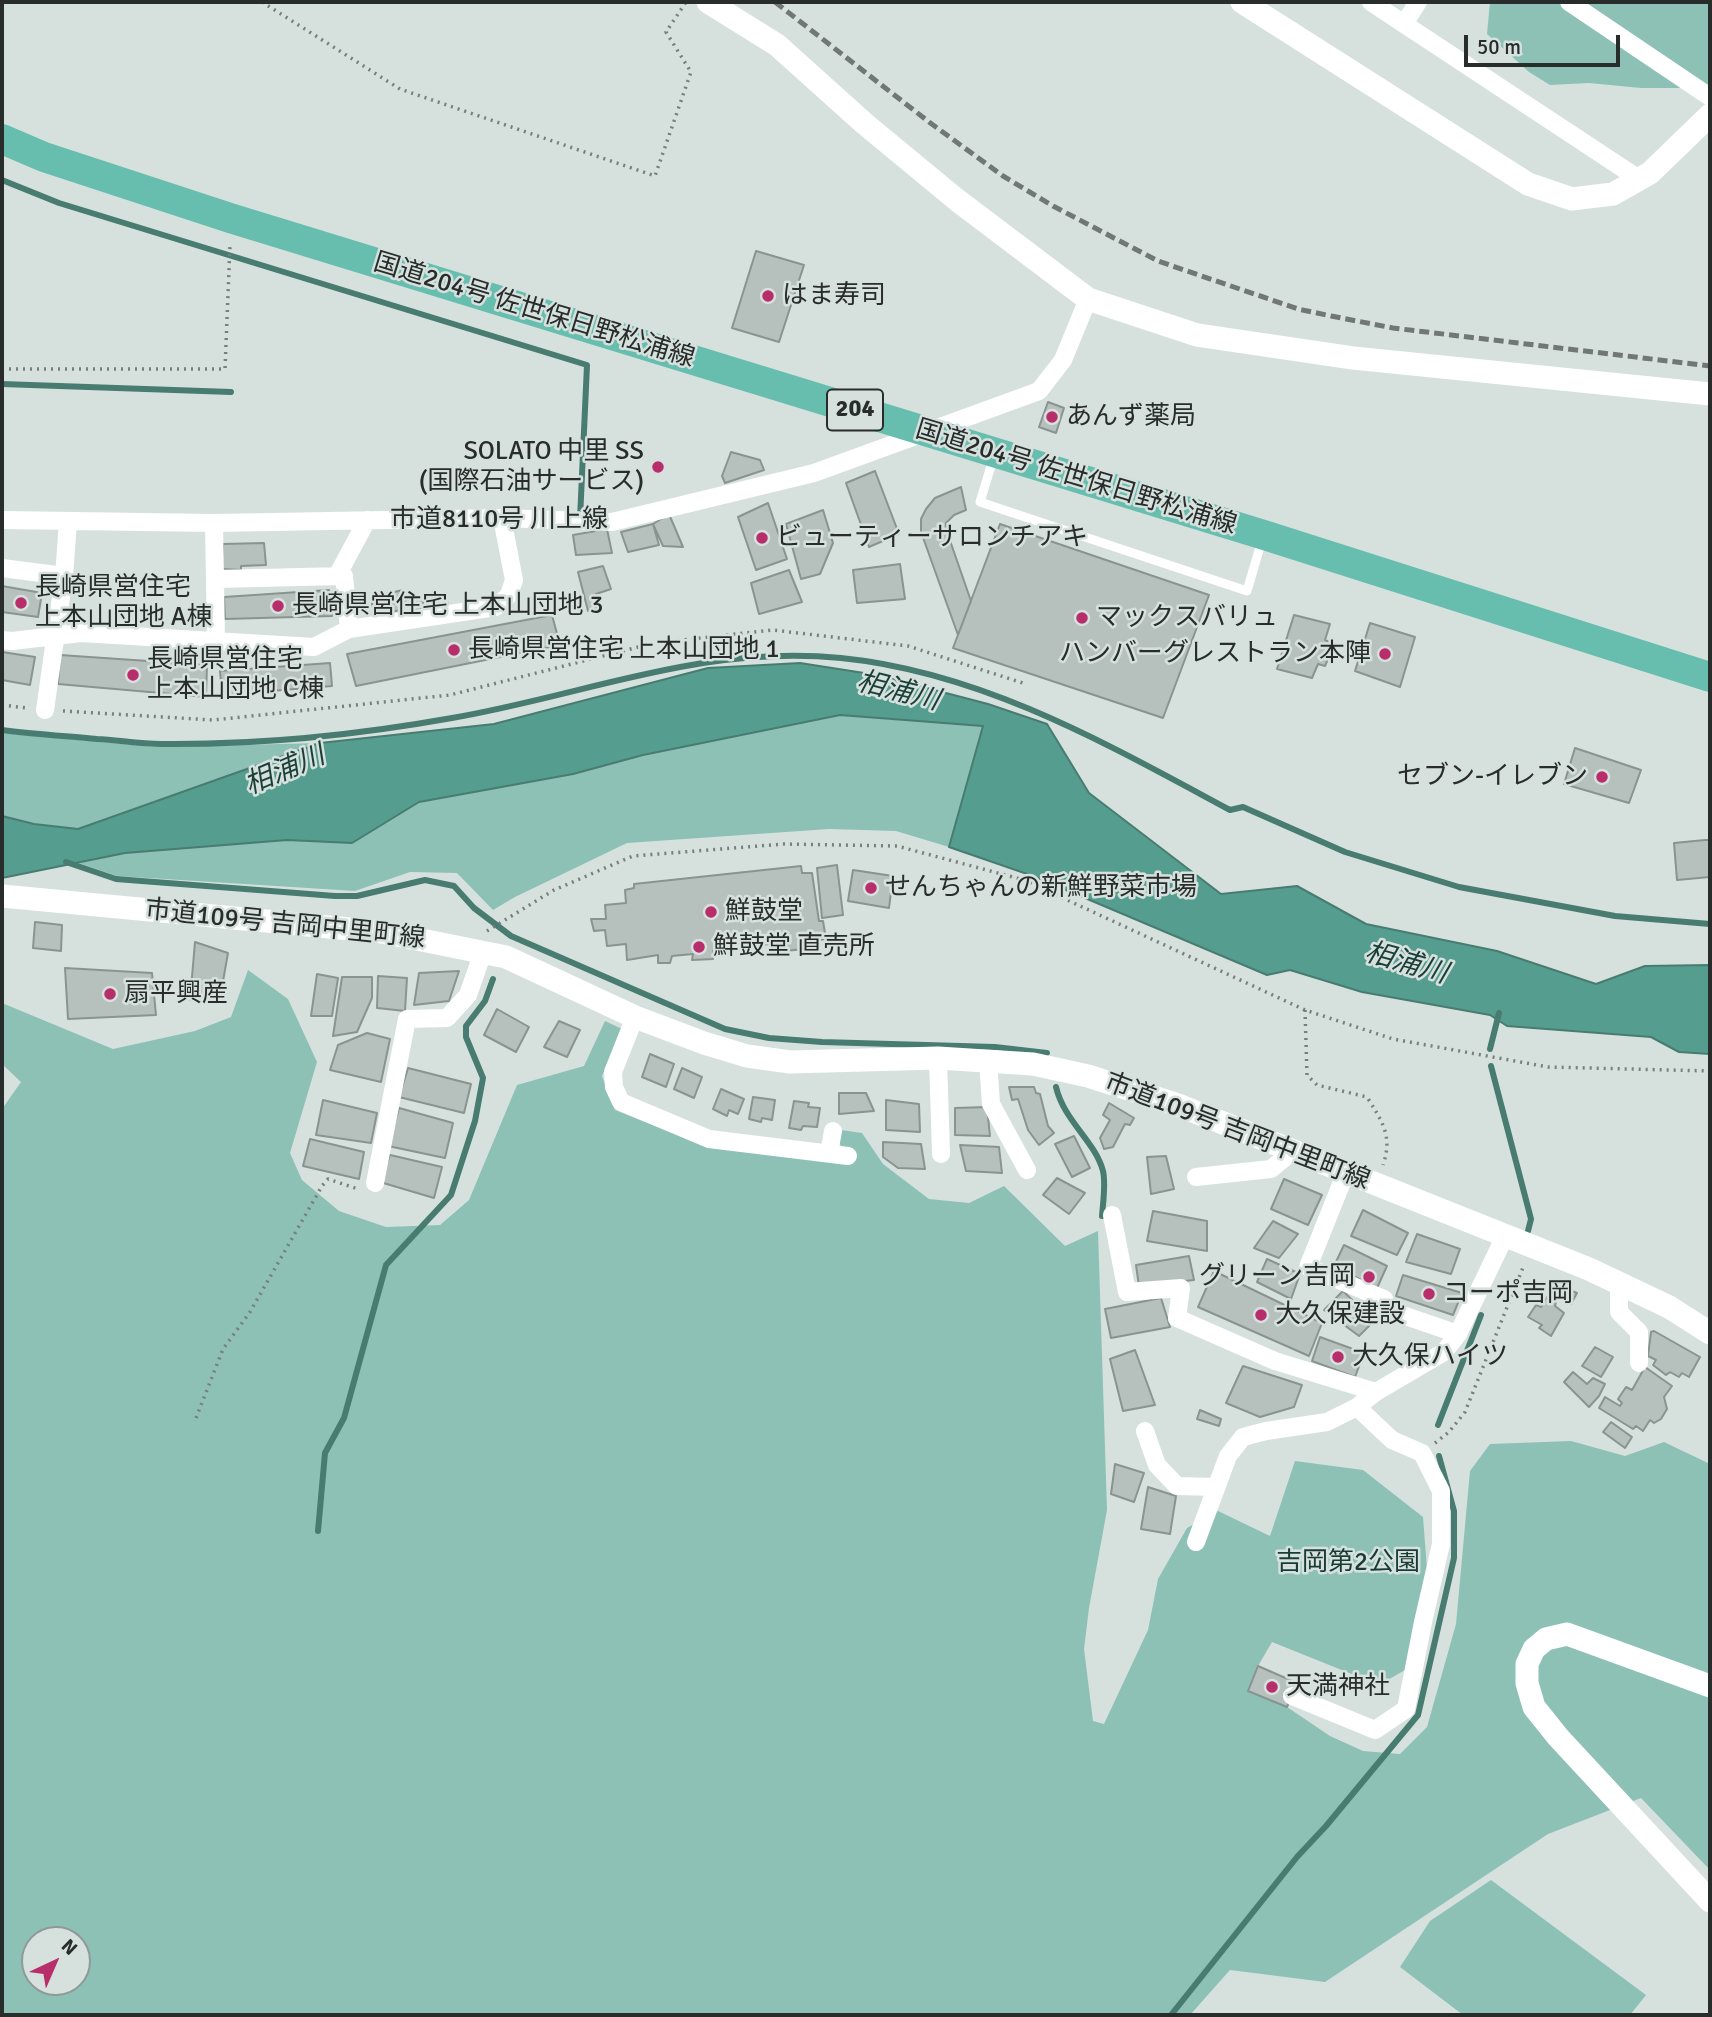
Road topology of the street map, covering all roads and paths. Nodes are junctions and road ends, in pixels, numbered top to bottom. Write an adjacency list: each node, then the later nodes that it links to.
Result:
1 (262, 2): 2 (path)
2 (685, 2)
3 (1242, 2): 12 (street)
4 (1371, 2): 8 (street)
5 (1418, 2): 8 (street)
6 (1569, 2): 9 (street)
7 (714, 4): 14 (street)
8 (1404, 24): 12 (street)
9 (1710, 97)
10 (1710, 115): 12 (street)
11 (2, 139): 17 (highway, 国道204号 佐世保日野松浦線 / 204)
12 (1639, 179)
13 (230, 241): 15 (path)
14 (1088, 299): 16 (street); 17 (street, 市道8110号 川上線)
15 (2, 369)
16 (1710, 394)
17 (926, 432): 18 (highway, 国道204号 佐世保日野松浦線 / 204); 19 (street, 市道8110号 川上線)
18 (995, 453): 24 (highway, 国道204号 佐世保日野松浦線 / 204); 24 (lane)
19 (502, 518): 21 (street, 市道8110号 川上線); 29 (street)
20 (2, 520): 22 (street, 市道8110号 川上線)
21 (367, 520): 23 (street, 市道8110号 川上線); 27 (street)
22 (68, 522): 23 (street, 市道8110号 川上線); 26 (street)
23 (214, 523): 28 (street)
24 (1264, 535): 33 (highway, 国道204号 佐世保日野松浦線 / 204)
25 (2, 568): 26 (street)
26 (64, 576): 30 (street)
27 (337, 576): 28 (street); 29 (street)
28 (216, 579): 32 (street)
29 (349, 629): 32 (street)
30 (55, 638): 31 (street); 32 (street); 36 (street)
31 (2, 640)
32 (216, 641)
33 (1710, 677)
34 (1026, 684): 36 (path)
35 (2, 705): 36 (path)
36 (45, 710)
37 (2, 897): 38 (street, 市道109号 吉岡中里町線)
38 (482, 943): 39 (path); 40 (street, 市道109号 吉岡中里町線); 52 (street)
39 (1305, 1010): 43 (path); 53 (path)
40 (635, 1017): 41 (street, 市道109号 吉岡中里町線); 46 (street)
41 (938, 1058): 42 (street, 市道109号 吉岡中里町線); 47 (street)
42 (988, 1061): 45 (street, 市道109号 吉岡中里町線); 49 (street)
43 (1710, 1072)
44 (833, 1131): 46 (street)
45 (1293, 1151): 50 (street, 市道109号 吉岡中里町線); 51 (street)
46 (829, 1153): 48 (street)
47 (941, 1154)
48 (848, 1156)
49 (1027, 1170)
50 (1346, 1172): 53 (street, 市道109号 吉岡中里町線); 59 (street)
51 (1196, 1177)
52 (375, 1183): 63 (path)
53 (1377, 1185): 55 (street, 市道109号 吉岡中里町線)
54 (1112, 1215): 61 (street)
55 (1505, 1236): 56 (street, 市道109号 吉岡中里町線); 59 (street)
56 (1532, 1247): 57 (street, 市道109号 吉岡中里町線); 65 (path)
57 (1619, 1283): 58 (street, 市道109号 吉岡中里町線); 60 (street)
58 (1710, 1333)
59 (1458, 1334): 61 (street)
60 (1639, 1363)
61 (1376, 1392): 62 (street)
62 (1357, 1407): 65 (street); 66 (street)
63 (196, 1418)
64 (1145, 1431): 66 (street)
65 (1422, 1453): 69 (street)
66 (1216, 1487): 67 (street)
67 (1196, 1542)
68 (1710, 1686): 70 (street)
69 (1292, 1696)
70 (1710, 1901)

